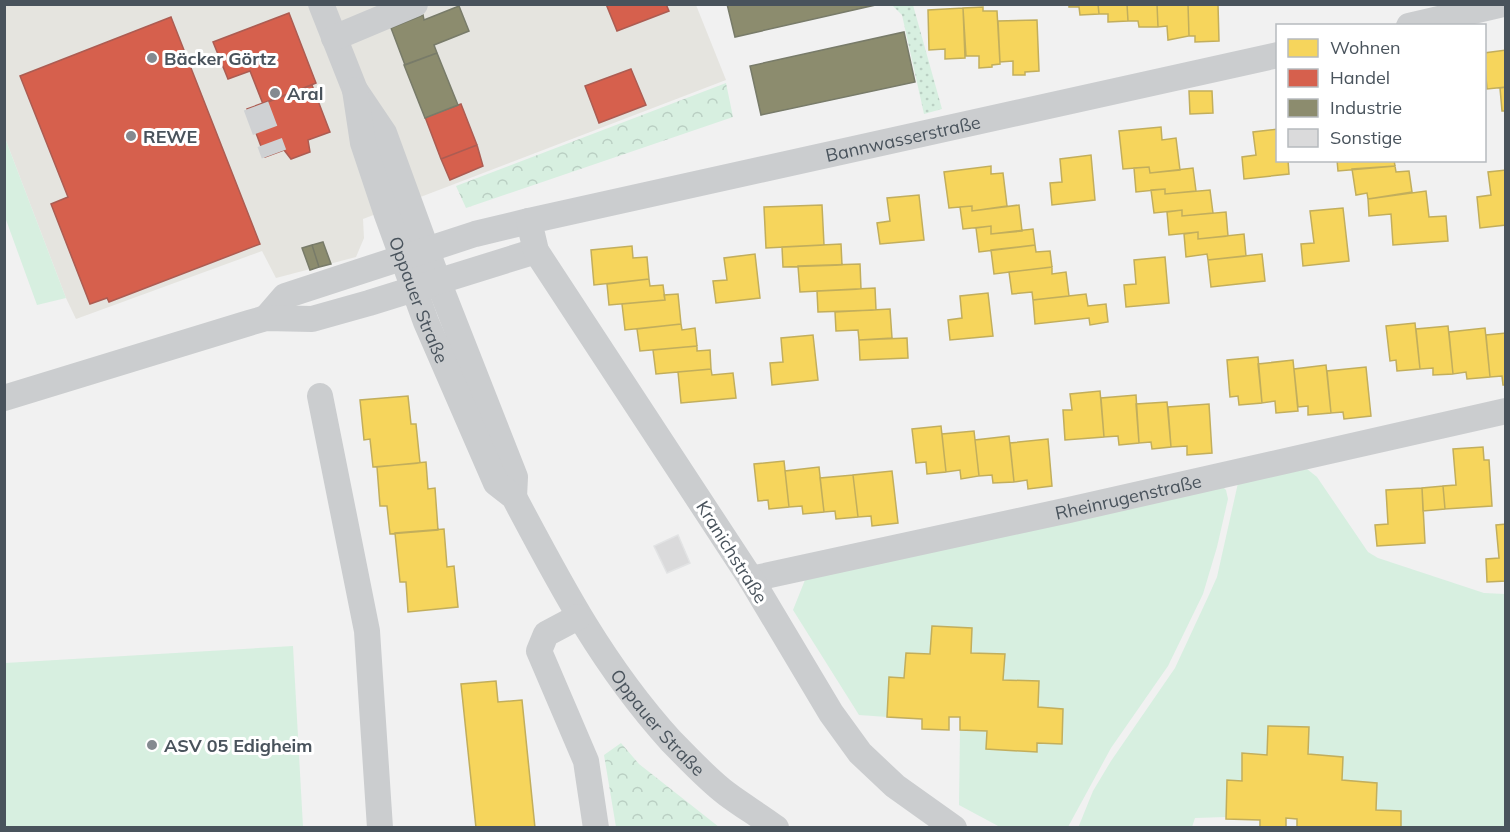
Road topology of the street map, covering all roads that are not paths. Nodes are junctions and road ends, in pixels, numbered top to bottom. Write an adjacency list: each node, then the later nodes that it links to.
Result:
1 (321, 4): 5 (street, Oppauer Straße)
2 (415, 4): 5 (street)
3 (1503, 4): 4 (street)
4 (1418, 24)
5 (334, 38): 7 (street, Oppauer Straße)
6 (1276, 55): 8 (street, Bannwasserstraße)
7 (355, 90): 9 (street, Oppauer Straße); 11 (street, Oppauer Straße)
8 (529, 221): 9 (street, Bannwasserstraße); 10 (street)
9 (427, 249): 11 (street, Bannwasserstraße); 12 (street, Oppauer Straße)
10 (536, 251): 12 (street); 19 (street, Kranichstraße)
11 (403, 258): 13 (street, Oppauer Straße); 14 (street, Bannwasserstraße)
12 (438, 281): 13 (street); 18 (street, Oppauer Straße)
13 (415, 290): 14 (street); 18 (street, Oppauer Straße)
14 (266, 318): 16 (street)
15 (320, 396): 21 (street)
16 (4, 398)
17 (1506, 411): 19 (street, Rheinrugenstraße)
18 (514, 497): 20 (street, Oppauer Straße)
19 (750, 579): 24 (street, Kranichstraße)
20 (578, 617): 22 (street); 23 (street, Oppauer Straße)
21 (380, 828)
22 (596, 828)
23 (776, 828)
24 (954, 828)

